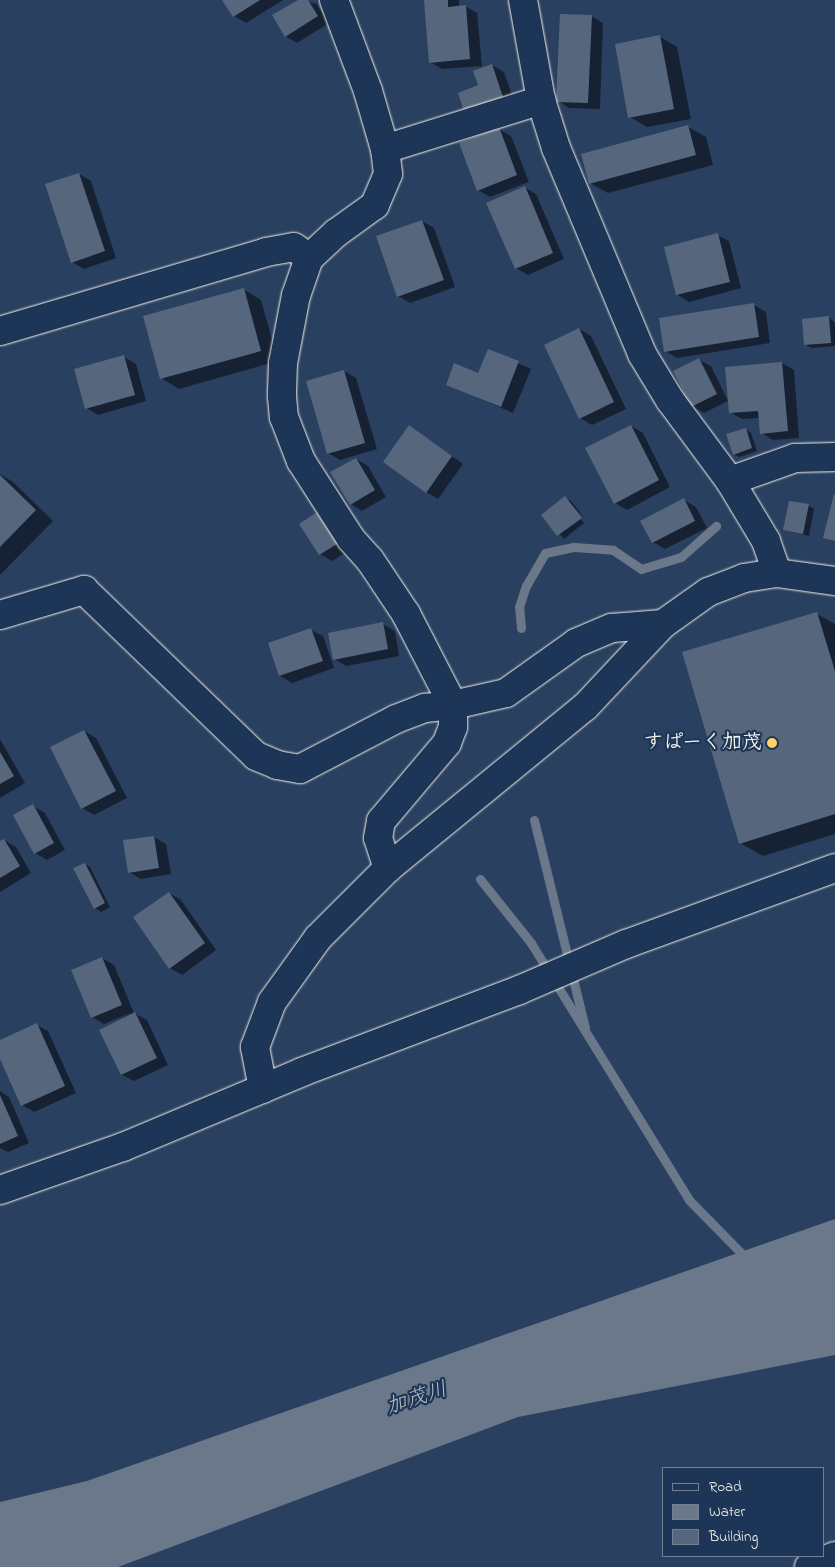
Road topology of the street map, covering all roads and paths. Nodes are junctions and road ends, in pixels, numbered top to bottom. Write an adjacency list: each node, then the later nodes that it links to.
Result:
1 (334, 0): 4 (street)
2 (523, 0): 3 (street)
3 (541, 100): 4 (street); 8 (street)
4 (385, 149): 5 (street)
5 (310, 258): 6 (street); 13 (street)
6 (0, 332)
7 (835, 457): 8 (street)
8 (730, 481): 9 (street)
9 (777, 573): 10 (street); 12 (street)
10 (835, 581)
11 (0, 615): 13 (street)
12 (663, 624): 13 (street); 14 (street)
13 (453, 705): 14 (street)
14 (388, 868): 16 (street)
15 (835, 868): 16 (street)
16 (263, 1089): 17 (street)
17 (0, 1190)
18 (835, 1556): 19 (street)
19 (809, 1567)

